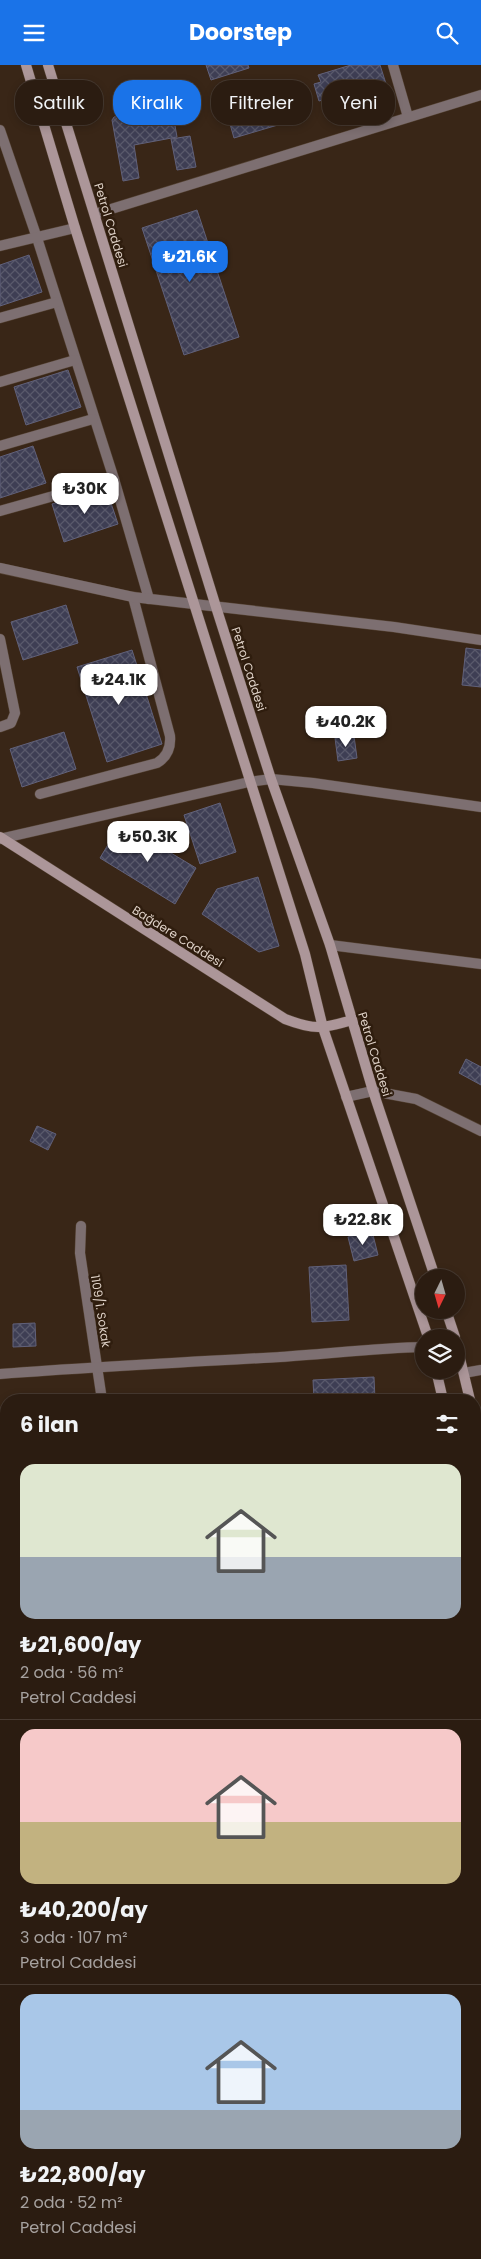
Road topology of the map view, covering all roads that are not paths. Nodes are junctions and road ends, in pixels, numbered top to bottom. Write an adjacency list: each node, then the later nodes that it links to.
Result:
1 (26, 65): 9 (main road)
2 (48, 65): 8 (main road, Petrol Caddesi)
3 (393, 65): 5 (street)
4 (481, 95): 5 (street)
5 (408, 117): 8 (street)
6 (0, 130): 7 (street)
7 (3, 147): 10 (street)
8 (95, 214): 24 (main road, Petrol Caddesi)
9 (75, 228): 10 (street); 23 (main road)
10 (37, 238): 11 (street); 12 (street)
11 (0, 247)
12 (57, 302): 13 (street); 14 (street)
13 (0, 318)
14 (75, 360): 15 (street); 16 (street)
15 (0, 382)
16 (93, 419): 17 (street); 18 (street)
17 (0, 447)
18 (114, 479): 19 (street); 22 (street)
19 (0, 511)
20 (0, 568): 21 (street)
21 (133, 597): 22 (street); 30 (street)
22 (149, 599): 23 (street)
23 (193, 604): 24 (street); 29 (main road)
24 (216, 607): 25 (street); 28 (main road, Petrol Caddesi)
25 (481, 640)
26 (0, 644): 27 (street)
27 (0, 727)
28 (271, 779): 29 (street); 31 (street); 33 (main road, Petrol Caddesi)
29 (249, 782): 32 (street); 36 (main road)
30 (40, 794)
31 (481, 807)
32 (1, 838): 36 (main road, Bağdere Caddesi)
33 (330, 945): 34 (street); 35 (main road, Petrol Caddesi)
34 (481, 964)
35 (352, 1020): 36 (main road, Bağdere Caddesi); 37 (main road, Petrol Caddesi)
36 (323, 1028): 38 (main road)
37 (374, 1091): 38 (street); 39 (street); 41 (main road, Petrol Caddesi)
38 (346, 1097): 42 (main road)
39 (481, 1131)
40 (81, 1225): 44 (street, 1109/1. Sokak)
41 (432, 1269)
42 (425, 1329)
43 (415, 1347): 44 (street)
44 (97, 1367): 47 (street); 50 (street, 1109/1. Sokak)
45 (481, 1370): 46 (street)
46 (465, 1373)
47 (0, 1375)
48 (465, 1378): 52 (main road)
49 (438, 1379): 51 (main road)
50 (101, 1394)
51 (442, 1394)
52 (469, 1394)

